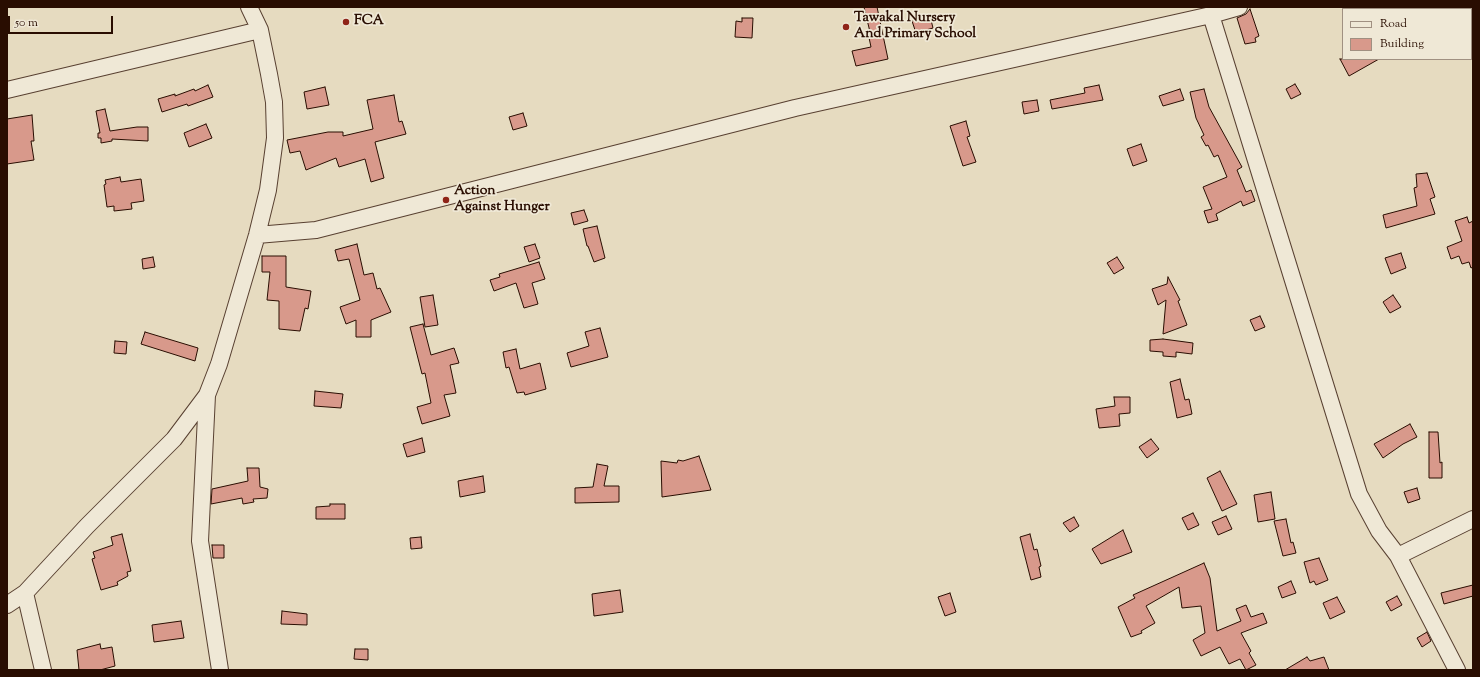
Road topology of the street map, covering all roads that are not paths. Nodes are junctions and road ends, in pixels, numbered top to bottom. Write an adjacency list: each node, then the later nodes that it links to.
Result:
1 (249, 7): 4 (street)
2 (1239, 7): 3 (street)
3 (1211, 15): 6 (street); 9 (street)
4 (260, 30): 5 (street); 6 (street)
5 (7, 90)
6 (257, 234): 7 (street)
7 (207, 395): 10 (street); 13 (street)
8 (1473, 519): 9 (street)
9 (1398, 556): 14 (street)
10 (25, 593): 11 (street); 12 (street)
11 (7, 605)
12 (43, 670)
13 (220, 670)
14 (1457, 670)

